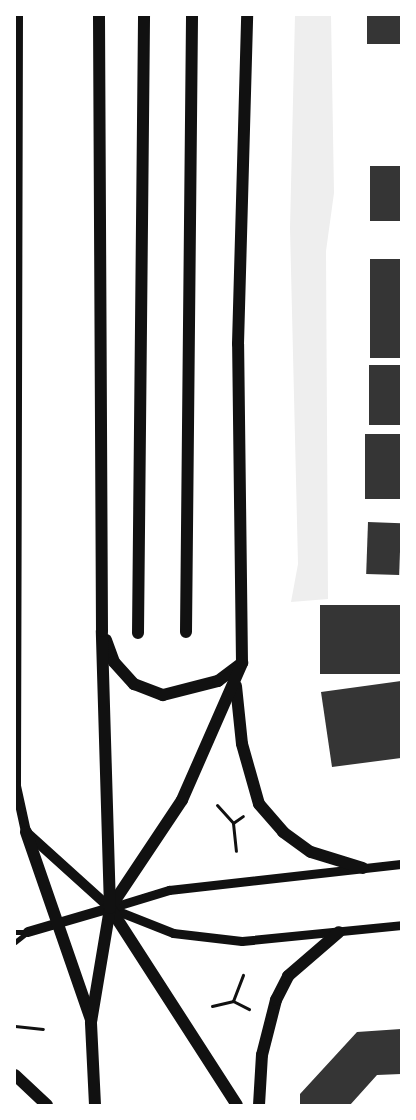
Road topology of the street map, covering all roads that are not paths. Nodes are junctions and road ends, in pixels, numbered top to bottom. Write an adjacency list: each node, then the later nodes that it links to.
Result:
1 (18, 15): 6 (main road)
2 (99, 15): 7 (main road)
3 (144, 15): 9 (main road)
4 (192, 15): 8 (main road)
5 (247, 15): 10 (main road)
6 (16, 577): 12 (main road)
7 (102, 631): 10 (main road); 15 (main road)
8 (186, 632)
9 (138, 633)
10 (242, 663): 11 (main road)
11 (236, 686): 14 (main road); 15 (main road)
12 (26, 832): 15 (main road); 16 (main road)
13 (401, 864): 14 (street)
14 (364, 868): 15 (street)
15 (110, 908): 16 (main road); 20 (street); 22 (main road); 26 (main road)
16 (58, 924): 19 (main road); 22 (main road)
17 (401, 924): 20 (street)
18 (15, 932): 19 (street)
19 (28, 932): 21 (street)
20 (339, 932): 27 (main road)
21 (15, 942)
22 (91, 1022): 25 (main road)
23 (15, 1075): 24 (main road)
24 (47, 1105)
25 (95, 1105)
26 (237, 1105)
27 (259, 1105)

